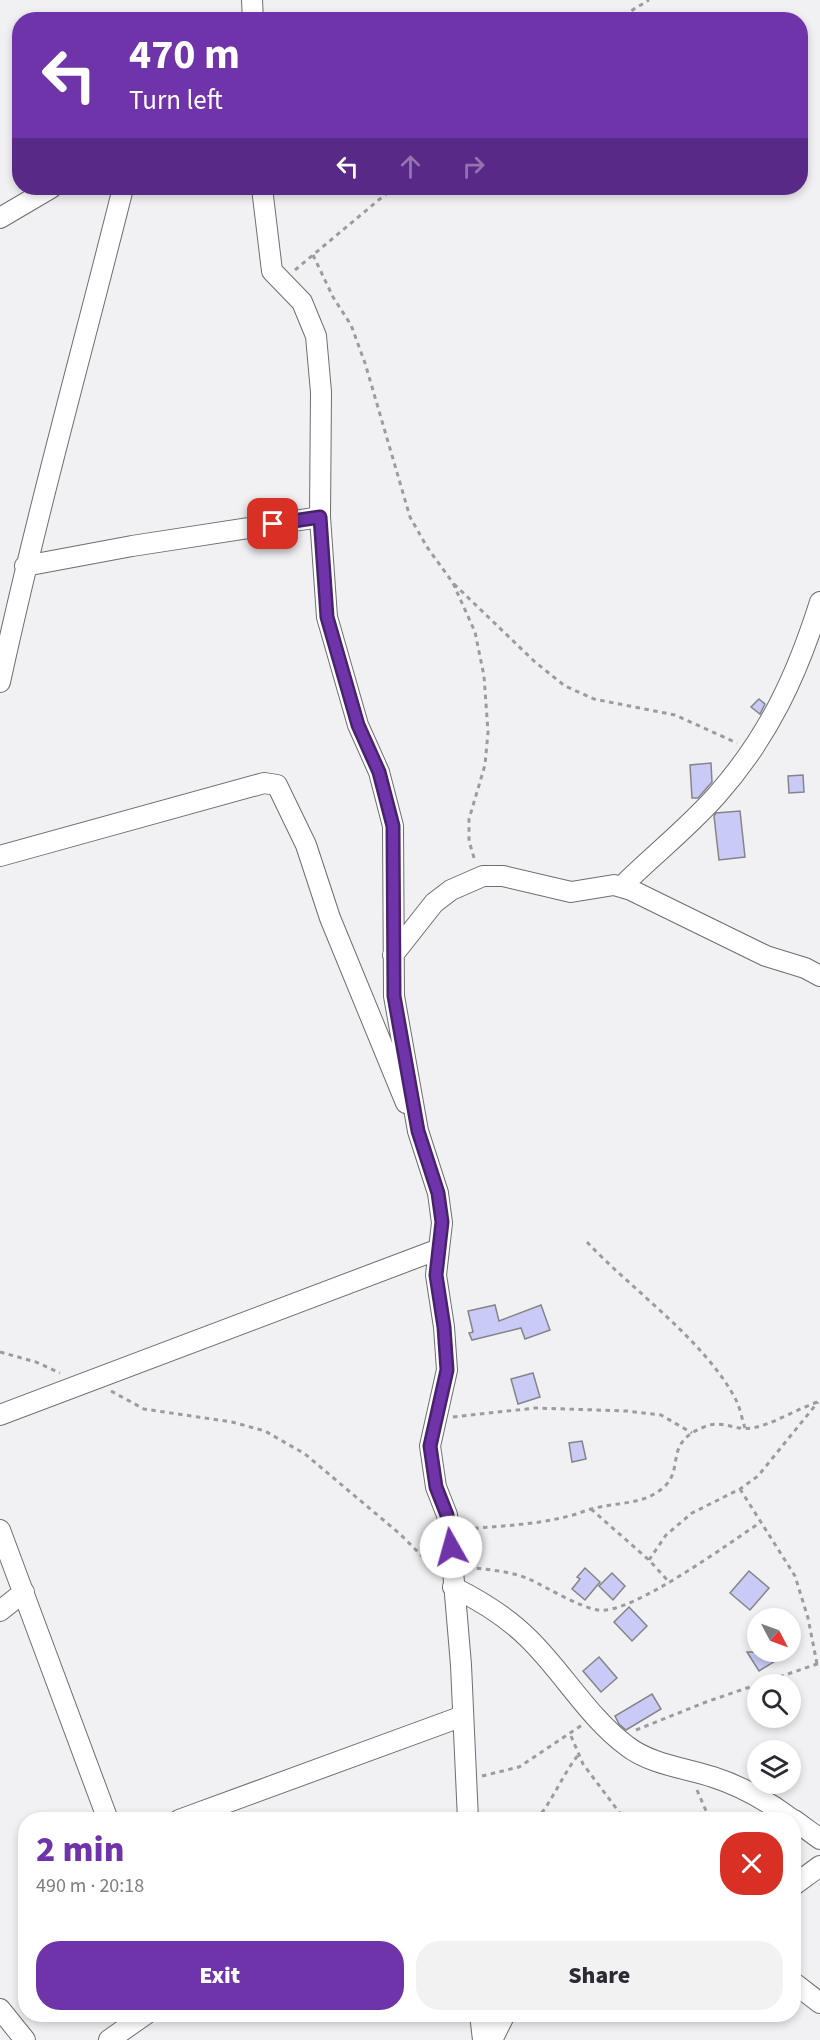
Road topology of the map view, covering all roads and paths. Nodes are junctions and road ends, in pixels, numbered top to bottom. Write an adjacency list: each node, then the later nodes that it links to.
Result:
1 (649, 0): 2 (path)
2 (629, 12)
3 (39, 195): 7 (street)
4 (121, 195): 11 (street)
5 (263, 195): 9 (street)
6 (385, 195): 8 (path)
7 (0, 218)
8 (313, 255): 9 (path); 12 (path)
9 (278, 279): 10 (street)
10 (320, 517): 11 (street); 19 (street)
11 (25, 566): 14 (street)
12 (453, 583): 15 (path); 17 (path)
13 (820, 602): 15 (street)
14 (0, 682)
15 (752, 750): 18 (street)
16 (0, 856): 21 (street)
17 (483, 876): 18 (street); 19 (street)
18 (621, 887): 20 (street)
19 (393, 955): 21 (street)
20 (820, 976)
21 (418, 1131): 23 (street)
22 (587, 1242): 29 (path)
23 (439, 1249): 25 (street); 28 (street)
24 (0, 1352): 25 (path)
25 (79, 1384): 27 (street); 37 (path)
26 (820, 1401): 29 (path); 31 (path)
27 (0, 1414)
28 (436, 1419): 30 (path); 35 (street)
29 (745, 1428): 30 (path)
30 (693, 1433): 32 (path)
31 (740, 1489): 33 (path); 36 (path)
32 (591, 1509): 35 (path); 36 (path)
33 (761, 1522): 38 (path); 41 (path)
34 (0, 1530): 39 (street)
35 (448, 1530): 37 (street)
36 (649, 1560): 38 (path)
37 (452, 1579): 38 (path); 42 (street); 43 (street)
38 (670, 1583)
39 (24, 1592): 40 (street); 49 (street)
40 (0, 1611)
41 (818, 1663): 45 (path)
42 (594, 1714): 44 (path); 45 (street)
43 (463, 1716): 48 (street); 50 (street)
44 (570, 1735): 46 (path); 48 (path)
45 (618, 1738): 47 (street)
46 (579, 1754): 52 (path); 53 (path)
47 (686, 1770): 54 (path); 55 (street)
48 (466, 1777): 51 (street)
49 (105, 1812)
50 (201, 1812)
51 (468, 1812)
52 (542, 1812)
53 (619, 1812)
54 (706, 1812)
55 (780, 1812)
56 (801, 1826): 57 (street)
57 (820, 1839)
58 (820, 1866): 59 (street)
59 (801, 1880)
60 (801, 1988): 61 (street)
61 (820, 2003)
62 (0, 2009): 66 (street)
63 (135, 2022): 67 (street)
64 (481, 2022): 68 (street)
65 (501, 2022): 69 (street)
66 (25, 2040)
67 (109, 2040)
68 (483, 2040)
69 (492, 2040)

